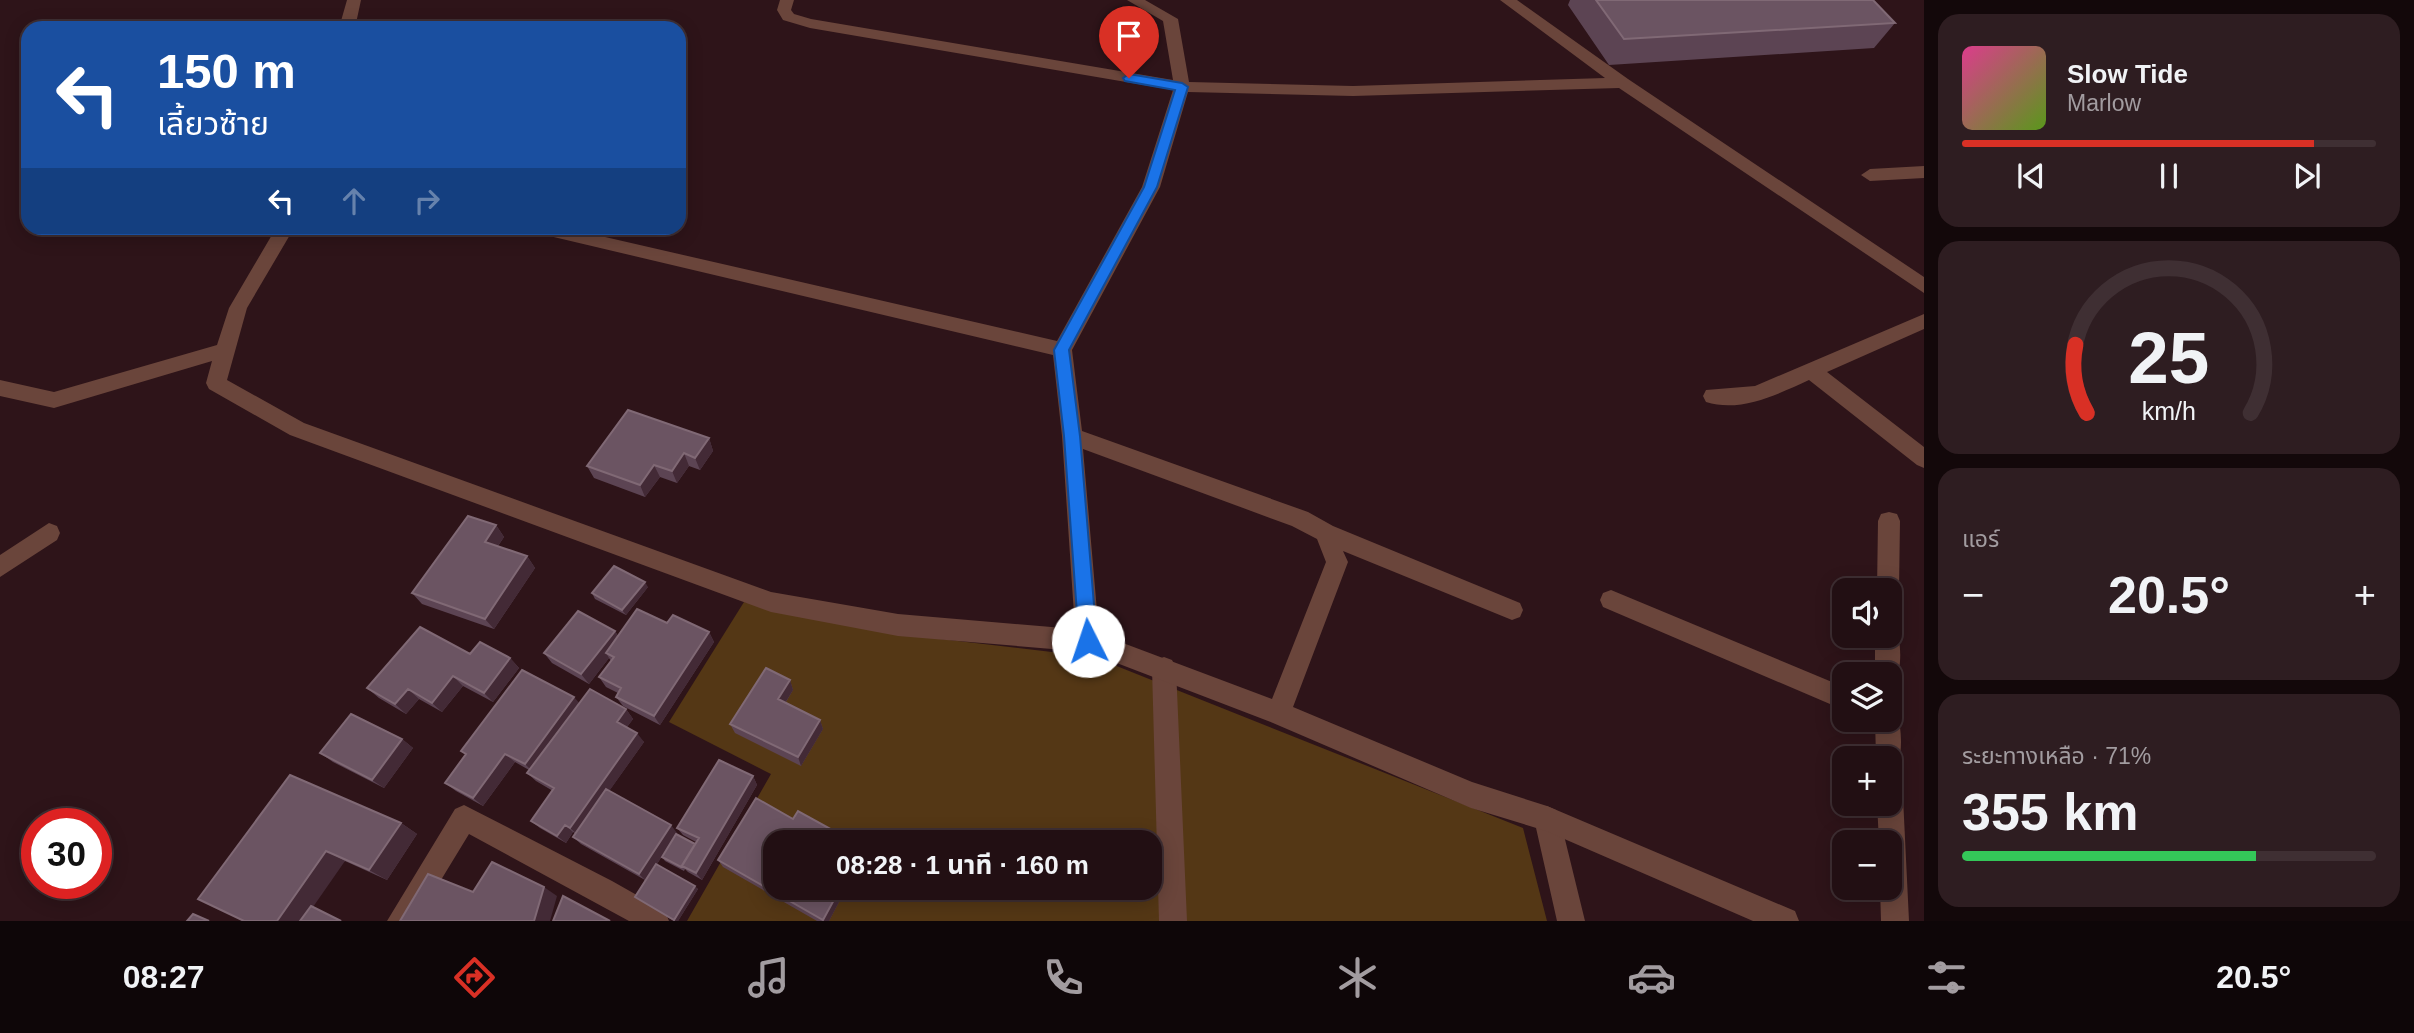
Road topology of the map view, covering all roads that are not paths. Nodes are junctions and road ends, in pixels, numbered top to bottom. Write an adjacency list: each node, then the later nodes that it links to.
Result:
1 (354, 0): 5 (street)
2 (787, 0): 7 (street)
3 (1134, 0): 7 (street)
4 (1507, 0): 6 (street)
5 (349, 21)
6 (1622, 83): 7 (street); 12 (street)
7 (1182, 87): 15 (street)
8 (1924, 173): 9 (street)
9 (1870, 175)
10 (281, 235): 14 (street)
11 (571, 235): 15 (street)
12 (1924, 286)
13 (1924, 321): 16 (street)
14 (226, 350): 17 (street); 28 (street)
15 (1062, 350): 19 (street)
16 (1811, 371): 18 (street); 20 (street)
17 (0, 388)
18 (1713, 396)
19 (1072, 436): 23 (street); 28 (street)
20 (1924, 459)
21 (1889, 521): 25 (street)
22 (49, 533): 24 (street)
23 (1325, 533): 27 (street); 31 (street)
24 (0, 567)
25 (1888, 578)
26 (1611, 600): 30 (street)
27 (1512, 610)
28 (1088, 641): 29 (street)
29 (1164, 668): 31 (street); 36 (street)
30 (1832, 694)
31 (1279, 713): 33 (street)
32 (1891, 816): 39 (street)
33 (1547, 819): 37 (street); 38 (street)
34 (401, 921): 35 (street)
35 (655, 921)
36 (1173, 921)
37 (1571, 921)
38 (1785, 921)
39 (1895, 921)

